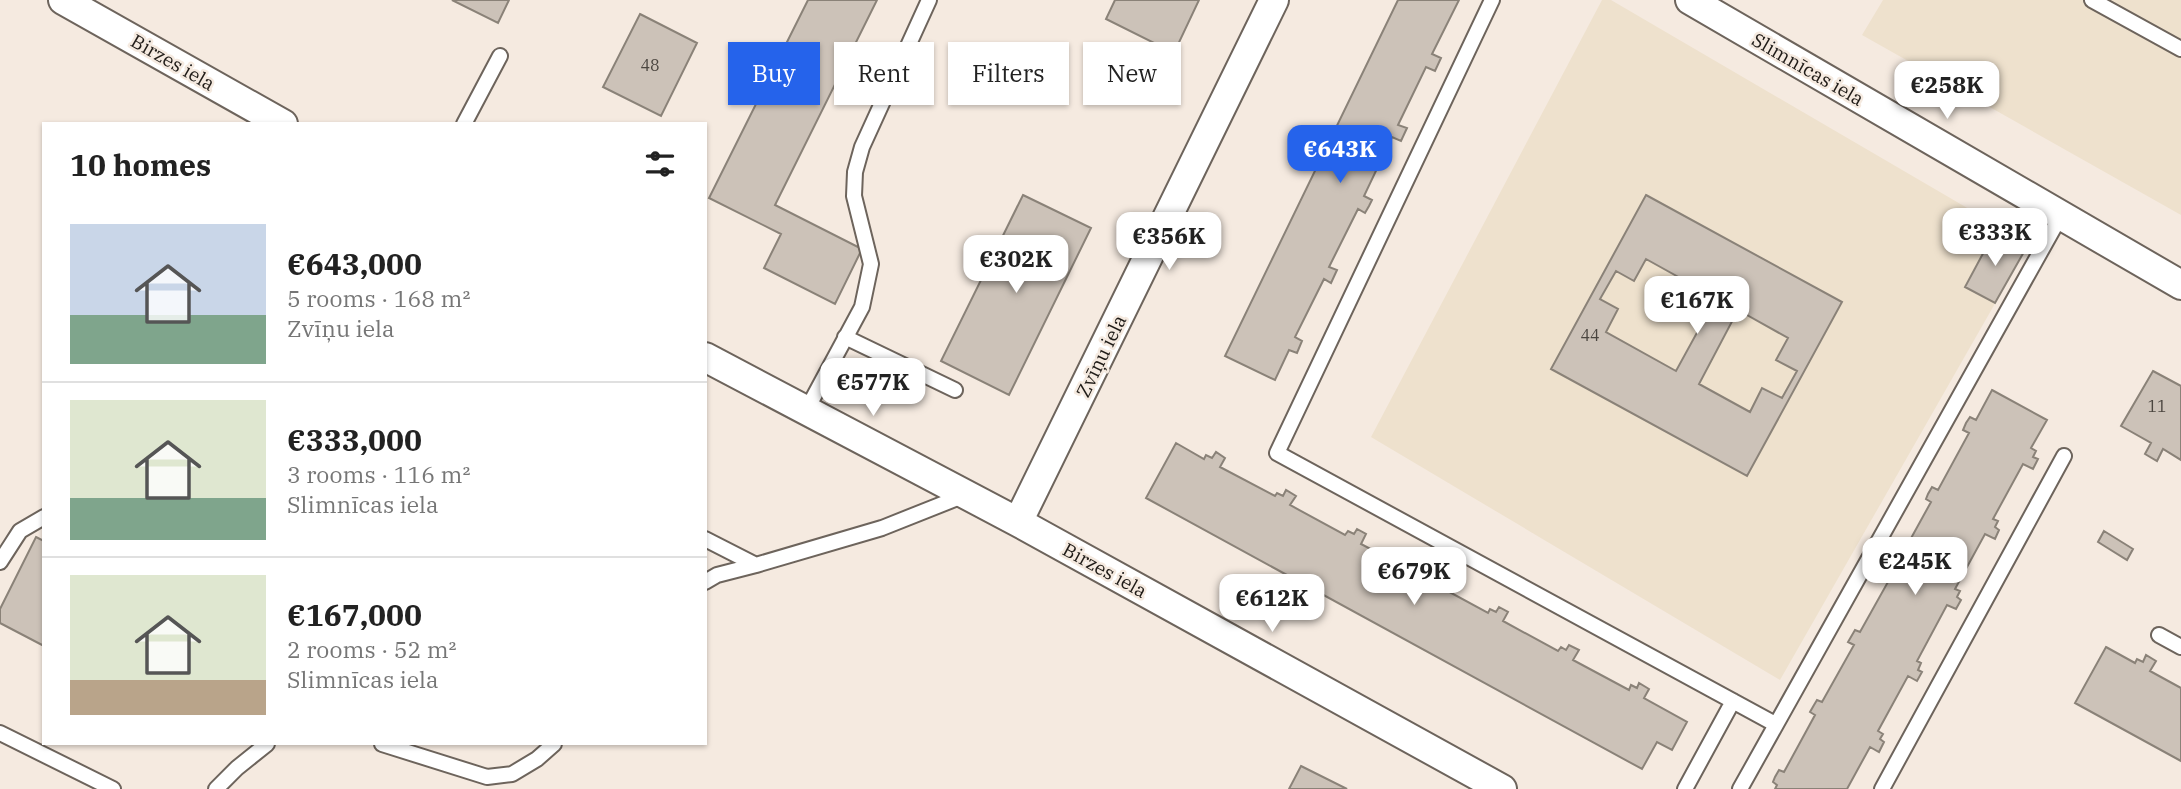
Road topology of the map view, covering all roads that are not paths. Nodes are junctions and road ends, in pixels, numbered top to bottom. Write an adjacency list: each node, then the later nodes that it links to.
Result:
1 (63, 0): 9 (street, Birzes iela)
2 (929, 0): 13 (lane)
3 (1274, 0): 20 (street, Zvīņu iela)
4 (1492, 0): 27 (lane)
5 (1690, 0): 11 (street, Slimnīcas iela)
6 (2092, 0): 7 (lane)
7 (2181, 49)
8 (500, 56): 10 (lane)
9 (279, 122)
10 (465, 122)
11 (2061, 215): 12 (street, Slimnīcas iela); 28 (lane)
12 (2181, 285)
13 (845, 337): 15 (lane); 16 (lane)
14 (707, 358): 16 (street, Birzes iela)
15 (955, 390)
16 (806, 411): 18 (street, Birzes iela)
17 (2064, 456): 38 (lane)
18 (966, 495): 20 (street, Birzes iela); 23 (lane)
19 (42, 518): 22 (lane)
20 (1018, 522): 35 (street, Birzes iela)
21 (707, 540): 23 (lane)
22 (0, 562)
23 (756, 565): 24 (lane)
24 (707, 581)
25 (2159, 635): 26 (lane)
26 (2181, 648)
27 (1733, 701): 28 (lane); 36 (lane)
28 (1775, 724): 37 (lane)
29 (0, 733): 33 (lane)
30 (266, 745): 34 (lane)
31 (385, 745): 32 (lane)
32 (553, 745)
33 (113, 789)
34 (216, 789)
35 (1502, 789)
36 (1685, 789)
37 (1740, 789)
38 (1882, 789)

